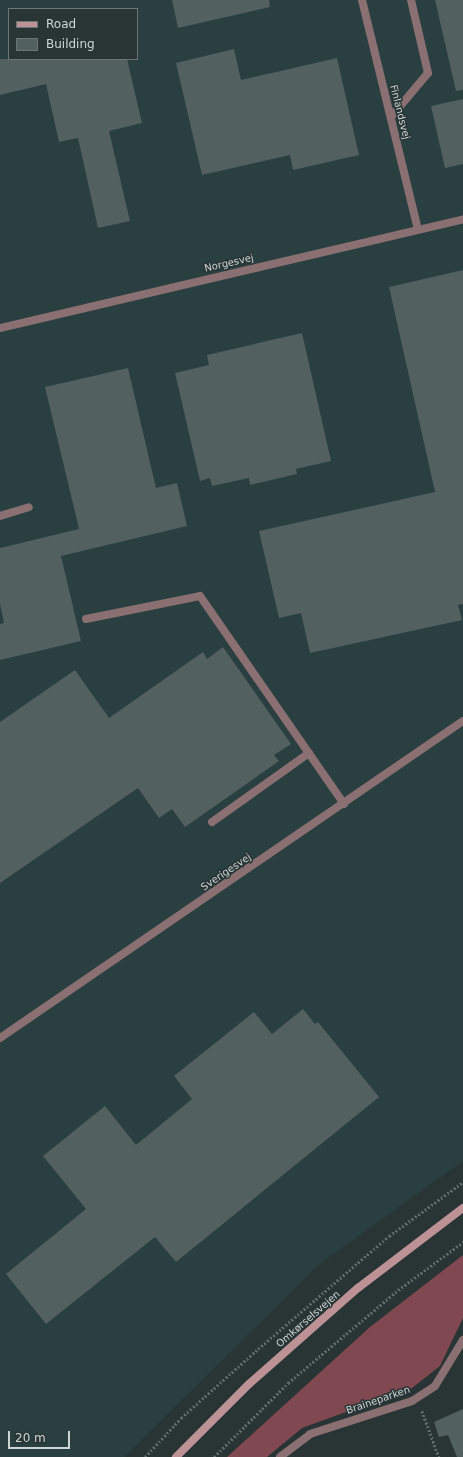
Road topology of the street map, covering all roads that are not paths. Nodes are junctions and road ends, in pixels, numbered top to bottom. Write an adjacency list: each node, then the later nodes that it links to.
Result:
1 (362, 0): 3 (street, Finlandsvej)
2 (411, 0): 3 (street)
3 (391, 117): 5 (street, Finlandsvej)
4 (463, 219): 5 (street, Norgesvej)
5 (418, 229): 6 (street, Norgesvej)
6 (0, 328)
7 (29, 507): 8 (street)
8 (0, 516)
9 (86, 619): 11 (street)
10 (463, 721): 12 (street, Sverigesvej)
11 (309, 753): 12 (street); 13 (street)
12 (344, 804): 14 (street, Sverigesvej)
13 (212, 822)
14 (0, 1038)
15 (463, 1208): 17 (main road, Omkørselsvejen)
16 (463, 1340): 18 (street, Braineparken)
17 (176, 1457)
18 (280, 1457)

